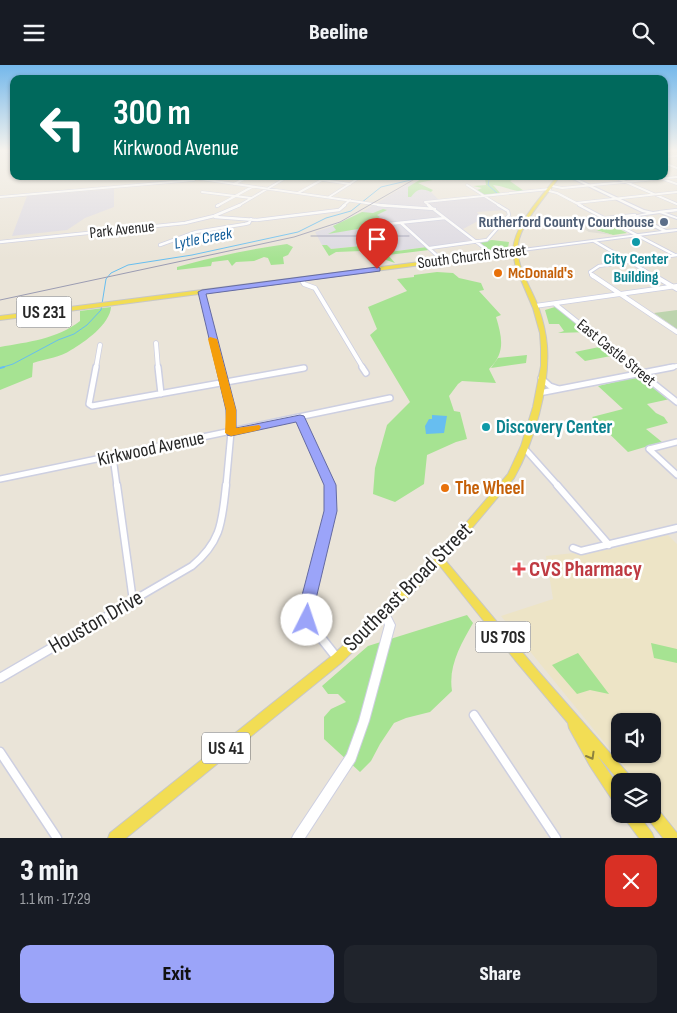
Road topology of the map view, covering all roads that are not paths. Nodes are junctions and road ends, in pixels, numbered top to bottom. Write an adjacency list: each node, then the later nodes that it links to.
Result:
1 (111, 187): 18 (street)
2 (253, 187): 10 (street); 16 (street)
3 (270, 187): 10 (street, Park Avenue)
4 (309, 187): 14 (street)
5 (345, 187): 19 (street)
6 (470, 187): 17 (street)
7 (568, 187): 11 (street)
8 (592, 187): 21 (street)
9 (636, 187): 15 (street)
10 (267, 189): 14 (street); 20 (street, Park Avenue)
11 (550, 189): 17 (street); 23 (street); 46 (main road)
12 (202, 192): 16 (street)
13 (677, 192): 15 (street)
14 (298, 193): 19 (street)
15 (654, 195): 21 (street); 24 (street)
16 (236, 196): 20 (street); 25 (street)
17 (484, 196): 26 (street); 43 (street)
18 (0, 197)
19 (328, 197): 22 (street)
20 (251, 198): 31 (street, Park Avenue)
21 (616, 199): 23 (street); 29 (street)
22 (350, 201): 26 (street); 34 (street)
23 (576, 203): 35 (street)
24 (677, 204)
25 (217, 206)
26 (435, 209): 32 (street)
27 (677, 210): 28 (street)
28 (660, 212): 29 (street); 33 (street)
29 (646, 213): 30 (street)
30 (635, 215): 35 (street); 39 (street)
31 (214, 217): 34 (street); 42 (street, Park Avenue)
32 (445, 218): 36 (street); 43 (street)
33 (677, 218)
34 (251, 219): 44 (street)
35 (605, 219): 40 (street)
36 (401, 223): 37 (street); 45 (street)
37 (379, 225)
38 (677, 230): 39 (street, South Church Street)
39 (671, 231): 40 (street, South Church Street)
40 (638, 235): 41 (street, South Church Street); 48 (street)
41 (594, 241): 46 (street, South Church Street); 50 (street)
42 (0, 242)
43 (476, 242): 45 (street); 47 (street)
44 (160, 245)
45 (430, 248): 49 (street)
46 (515, 251): 47 (main road, South Church Street / US 231); 58 (main road, Southeast Broad Street / US 41)
47 (492, 254): 49 (main road, South Church Street / US 231)
48 (677, 255): 50 (street)
49 (444, 261): 51 (main road, South Church Street / US 231)
50 (630, 262): 52 (street); 56 (street)
51 (301, 279): 55 (main road, South Church Street / US 231); 65 (street)
52 (672, 286): 53 (street); 54 (street); 56 (street)
53 (677, 286)
54 (677, 289)
55 (202, 292): 59 (main road, South Church Street / US 231); 68 (street, Houston Drive)
56 (619, 294): 57 (street); 60 (street)
57 (554, 304): 58 (street); 66 (street, East Castle Street)
58 (535, 306): 67 (main road, Southeast Broad Street / US 41)
59 (0, 318)
60 (677, 333)
61 (156, 343): 70 (street)
62 (100, 345): 70 (street)
63 (677, 366): 66 (street)
64 (304, 368): 68 (street)
65 (366, 373)
66 (641, 373): 69 (street); 73 (street, East Castle Street)
67 (541, 377): 69 (street); 71 (main road, Southeast Broad Street / US 41)
68 (223, 381): 70 (street); 75 (street, Houston Drive)
69 (565, 389): 71 (street)
70 (161, 393)
71 (539, 393): 77 (main road, Southeast Broad Street / US 41)
72 (390, 398): 74 (street, Kirkwood Avenue)
73 (677, 402)
74 (300, 418): 75 (street, Kirkwood Avenue); 87 (street)
75 (231, 433): 78 (street, Kirkwood Avenue); 85 (street, Houston Drive)
76 (677, 442): 79 (street)
77 (525, 449): 82 (street); 84 (main road, Southeast Broad Street / US 41)
78 (113, 457): 80 (street, Kirkwood Avenue); 85 (street)
79 (677, 475)
80 (0, 479)
81 (677, 528): 82 (street)
82 (609, 545): 83 (street)
83 (573, 549)
84 (440, 560): 86 (main road, Southeast Broad Street / US 41); 89 (main road, US 70S)
85 (133, 601): 88 (street, Houston Drive)
86 (385, 614): 87 (main road, Southeast Broad Street / US 41); 98 (street)
87 (337, 659): 97 (main road, Southeast Broad Street / US 41)
88 (0, 679)
89 (568, 714): 92 (main road, US 70S); 93 (main road, US 70S, one-way to 93)
90 (474, 715): 99 (street)
91 (0, 752): 96 (street)
92 (621, 773)
93 (611, 787)
94 (636, 823): 100 (main road)
95 (660, 823): 101 (main road)
96 (57, 838)
97 (115, 838)
98 (298, 838)
99 (556, 838)
100 (647, 838)
101 (672, 838)

